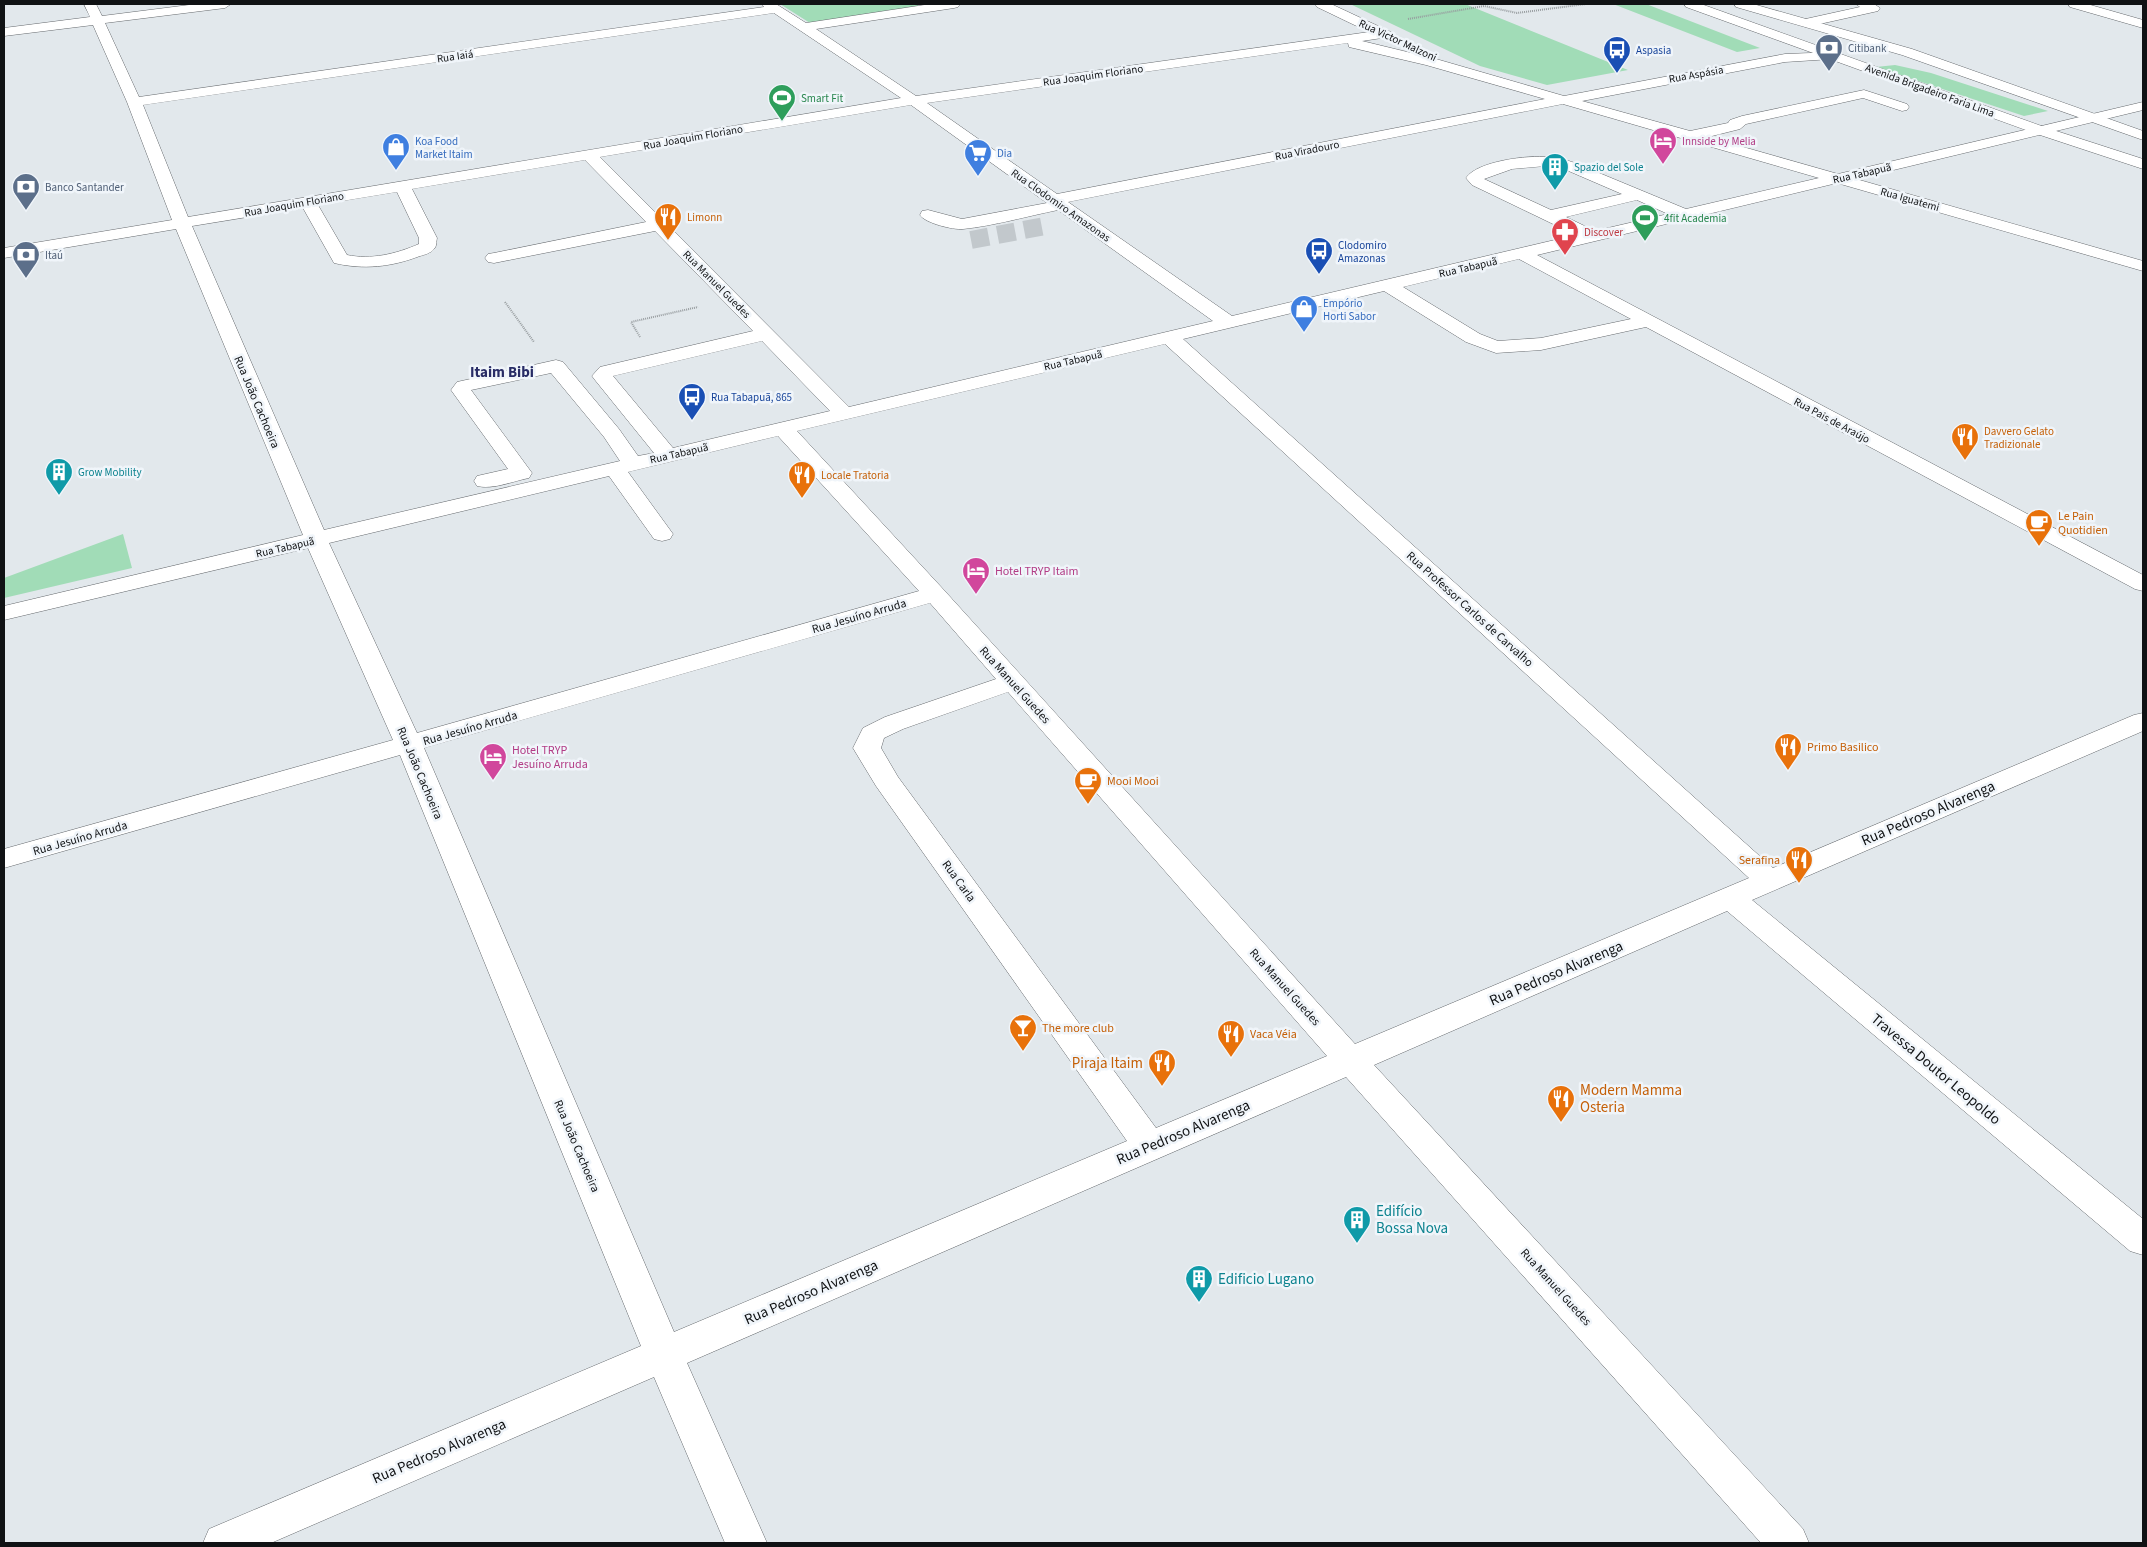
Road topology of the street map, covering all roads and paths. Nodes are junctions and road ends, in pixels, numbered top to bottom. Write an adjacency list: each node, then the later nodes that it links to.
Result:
1 (90, 4): 11 (main road, Rua João Cachoeira)
2 (225, 4): 11 (main road)
3 (954, 4): 15 (main road)
4 (1321, 4): 14 (main road, Rua Victor Malzoni)
5 (1586, 4): 14 (path)
6 (1690, 4): 18 (main road, Avenida Brigadeiro Faria Lima)
7 (1740, 4): 12 (main road)
8 (1862, 4): 12 (main road)
9 (2074, 4): 13 (main road)
10 (772, 7): 15 (main road, Rua Clodomiro Amazonas); 26 (main road, Rua Iaiá)
11 (98, 20): 17 (main road); 26 (main road, Rua João Cachoeira)
12 (1806, 23): 16 (main road)
13 (2143, 24)
14 (1368, 26): 19 (main road, Rua Victor Malzoni)
15 (806, 27): 25 (main road, Rua Clodomiro Amazonas)
16 (1830, 30): 18 (main road); 22 (main road)
17 (4, 32)
18 (1772, 33): 21 (main road, Avenida Brigadeiro Faria Lima)
19 (1384, 34): 20 (main road, Rua Joaquim Floriano); 23 (main road, Rua Victor Malzoni)
20 (1326, 43): 23 (main road, Rua Victor Malzoni); 25 (main road, Rua Joaquim Floriano)
21 (1832, 55): 22 (main road); 24 (main road, Rua Aspásia); 30 (main road, Avenida Brigadeiro Faria Lima)
22 (1963, 73): 29 (main road)
23 (1476, 75): 24 (main road, Rua Victor Malzoni)
24 (1560, 100): 31 (main road, Rua Iguatemi); 39 (main road, Rua Viradouro)
25 (912, 101): 33 (main road, Rua Joaquim Floriano); 39 (main road, Rua Clodomiro Amazonas)
26 (134, 102): 44 (main road, Rua João Cachoeira)
27 (2143, 106): 29 (main road, Rua Tabapuã)
28 (1902, 107): 31 (main road)
29 (2090, 119): 30 (main road, Rua Tabapuã); 32 (main road)
30 (2042, 131): 34 (main road, Avenida Brigadeiro Faria Lima); 35 (main road, Rua Tabapuã)
31 (1689, 136): 35 (main road, Rua Iguatemi)
32 (2143, 136)
33 (589, 155): 36 (main road, Rua Joaquim Floriano); 46 (main road, Rua Manuel Guedes)
34 (2143, 164)
35 (1839, 178): 41 (main road, Rua Tabapuã); 51 (main road, Rua Iguatemi)
36 (402, 186): 38 (main road, Rua Joaquim Floriano); 38 (main road)
37 (1639, 195): 41 (main road); 42 (main road); 42 (main road)
38 (308, 202): 44 (main road, Rua Joaquim Floriano)
39 (1056, 202): 40 (main road, Rua Viradouro); 43 (main road, Rua Clodomiro Amazonas)
40 (928, 215)
41 (1685, 215): 47 (main road, Rua Tabapuã)
42 (1549, 216): 47 (main road)
43 (1079, 219): 45 (main road); 56 (main road, Rua Clodomiro Amazonas)
44 (182, 223): 48 (main road, Rua Joaquim Floriano); 67 (main road, Rua João Cachoeira)
45 (1060, 223)
46 (659, 226): 50 (main road); 53 (main road, Rua Manuel Guedes)
47 (1594, 236): 49 (main road, Rua Tabapuã)
48 (4, 253)
49 (1522, 254): 52 (main road, Rua Tabapuã); 55 (main road, Rua Pais de Araújo)
50 (494, 258)
51 (2143, 266)
52 (1387, 286): 55 (main road); 56 (main road, Rua Tabapuã)
53 (731, 299): 57 (main road, Rua Manuel Guedes); 58 (path)
54 (505, 302): 60 (path)
55 (1648, 321): 68 (main road, Rua Pais de Araújo)
56 (1229, 323): 59 (main road, Rua Tabapuã)
57 (766, 334): 61 (main road, Rua Manuel Guedes); 63 (main road)
58 (640, 337)
59 (1169, 337): 61 (main road, Rua Tabapuã); 75 (main road, Rua Professor Carlos de Carvalho)
60 (539, 350)
61 (845, 414): 62 (main road, Rua Tabapuã)
62 (783, 429): 63 (main road, Rua Tabapuã); 69 (main road, Rua Manuel Guedes)
63 (668, 456): 64 (main road, Rua Tabapuã)
64 (624, 466): 65 (main road, Rua Tabapuã); 65 (main road); 66 (main road)
65 (463, 504): 67 (main road, Rua Tabapuã)
66 (662, 534)
67 (316, 539): 70 (main road, Rua Tabapuã); 73 (main road, Rua João Cachoeira)
68 (2143, 584)
69 (935, 594): 71 (main road, Rua Manuel Guedes); 73 (main road, Rua Jesuíno Arruda)
70 (4, 613)
71 (1012, 682): 77 (main road, Rua Manuel Guedes); 78 (main road, Rua Carla)
72 (2143, 721): 75 (main road, Rua Pedroso Alvarenga)
73 (409, 745): 74 (main road, Rua Jesuíno Arruda); 80 (main road, Rua João Cachoeira)
74 (4, 859)
75 (1770, 881): 76 (main road, Rua Pedroso Alvarenga)
76 (1730, 898): 77 (main road, Rua Pedroso Alvarenga); 79 (main road, Travessa Doutor Leopoldo)
77 (1351, 1061): 78 (main road, Rua Pedroso Alvarenga); 83 (main road, Rua Manuel Guedes)
78 (1150, 1146): 80 (main road, Rua Pedroso Alvarenga)
79 (2143, 1240)
80 (664, 1354): 81 (main road, Rua Pedroso Alvarenga); 82 (main road, Rua João Cachoeira)
81 (224, 1543)
82 (746, 1543)
83 (1788, 1543)

